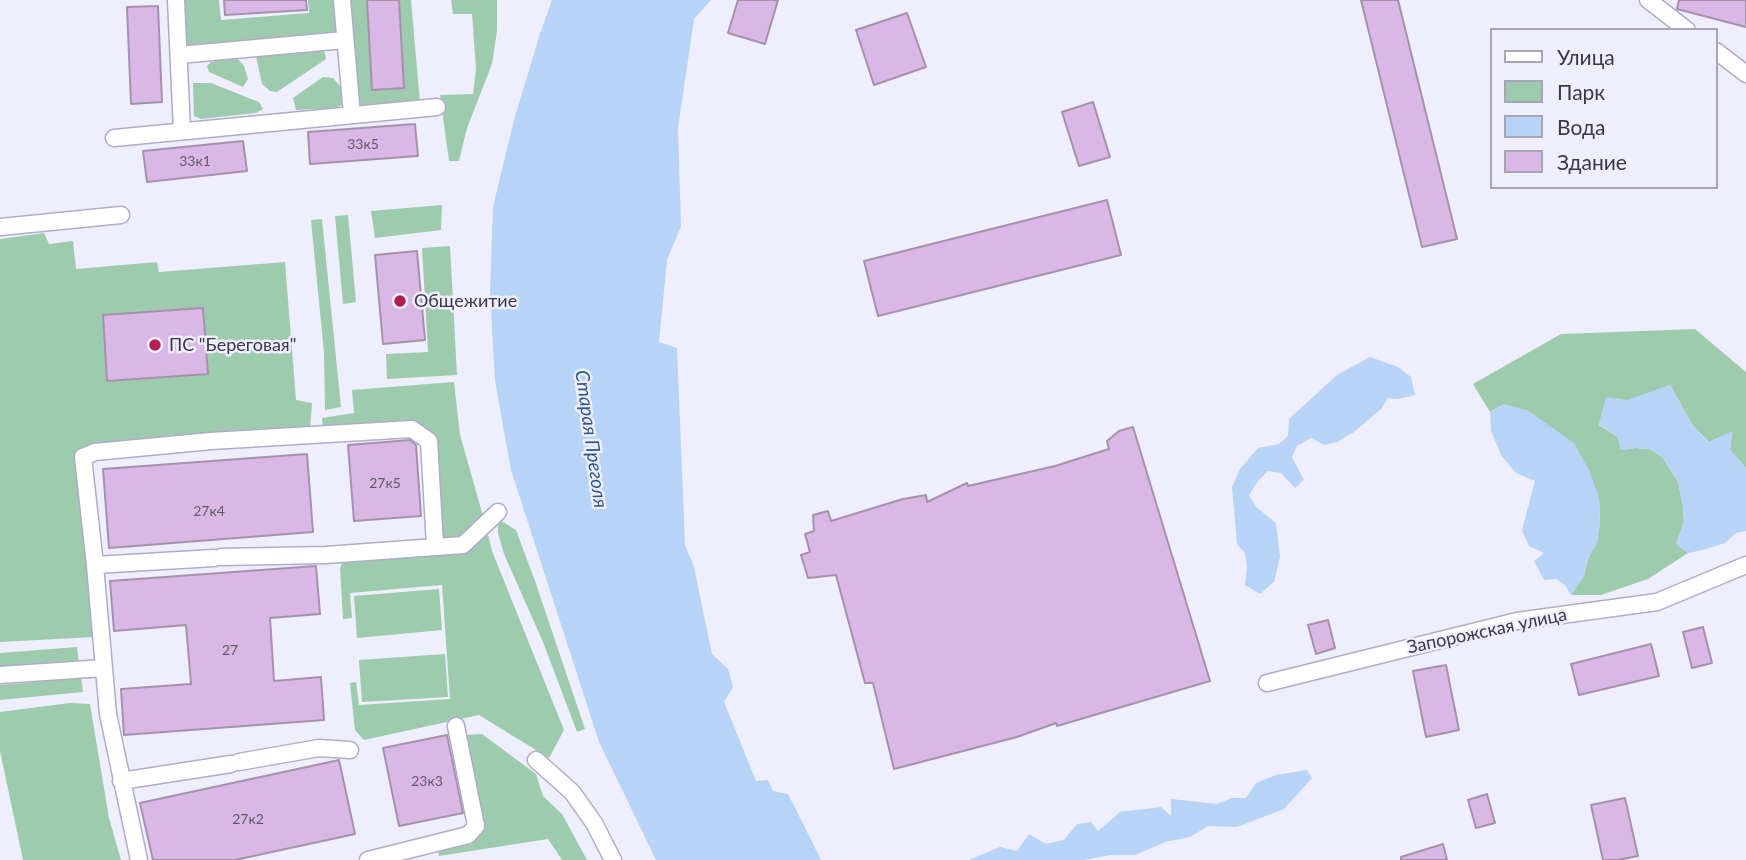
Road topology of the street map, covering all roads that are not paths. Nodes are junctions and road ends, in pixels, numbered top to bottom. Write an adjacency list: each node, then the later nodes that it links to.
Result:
1 (176, 0): 7 (street)
2 (342, 0): 5 (street)
3 (1648, 0): 4 (street)
4 (1684, 28)
5 (345, 40): 7 (street); 10 (street)
6 (1718, 53): 8 (street)
7 (178, 55): 11 (street)
8 (1746, 74)
9 (437, 107): 10 (street)
10 (352, 114): 11 (street)
11 (182, 131): 12 (street)
12 (114, 138)
13 (121, 215): 14 (street)
14 (0, 227)
15 (498, 512): 16 (street)
16 (435, 546): 17 (street); 17 (street)
17 (95, 565): 19 (street)
18 (1746, 565): 21 (street, Запорожская улица)
19 (104, 668): 20 (street); 25 (street)
20 (0, 675)
21 (1267, 683)
22 (456, 726): 27 (street)
23 (350, 750): 25 (street)
24 (536, 760): 28 (street)
25 (121, 781): 26 (street)
26 (139, 860)
27 (368, 860)
28 (614, 860)

